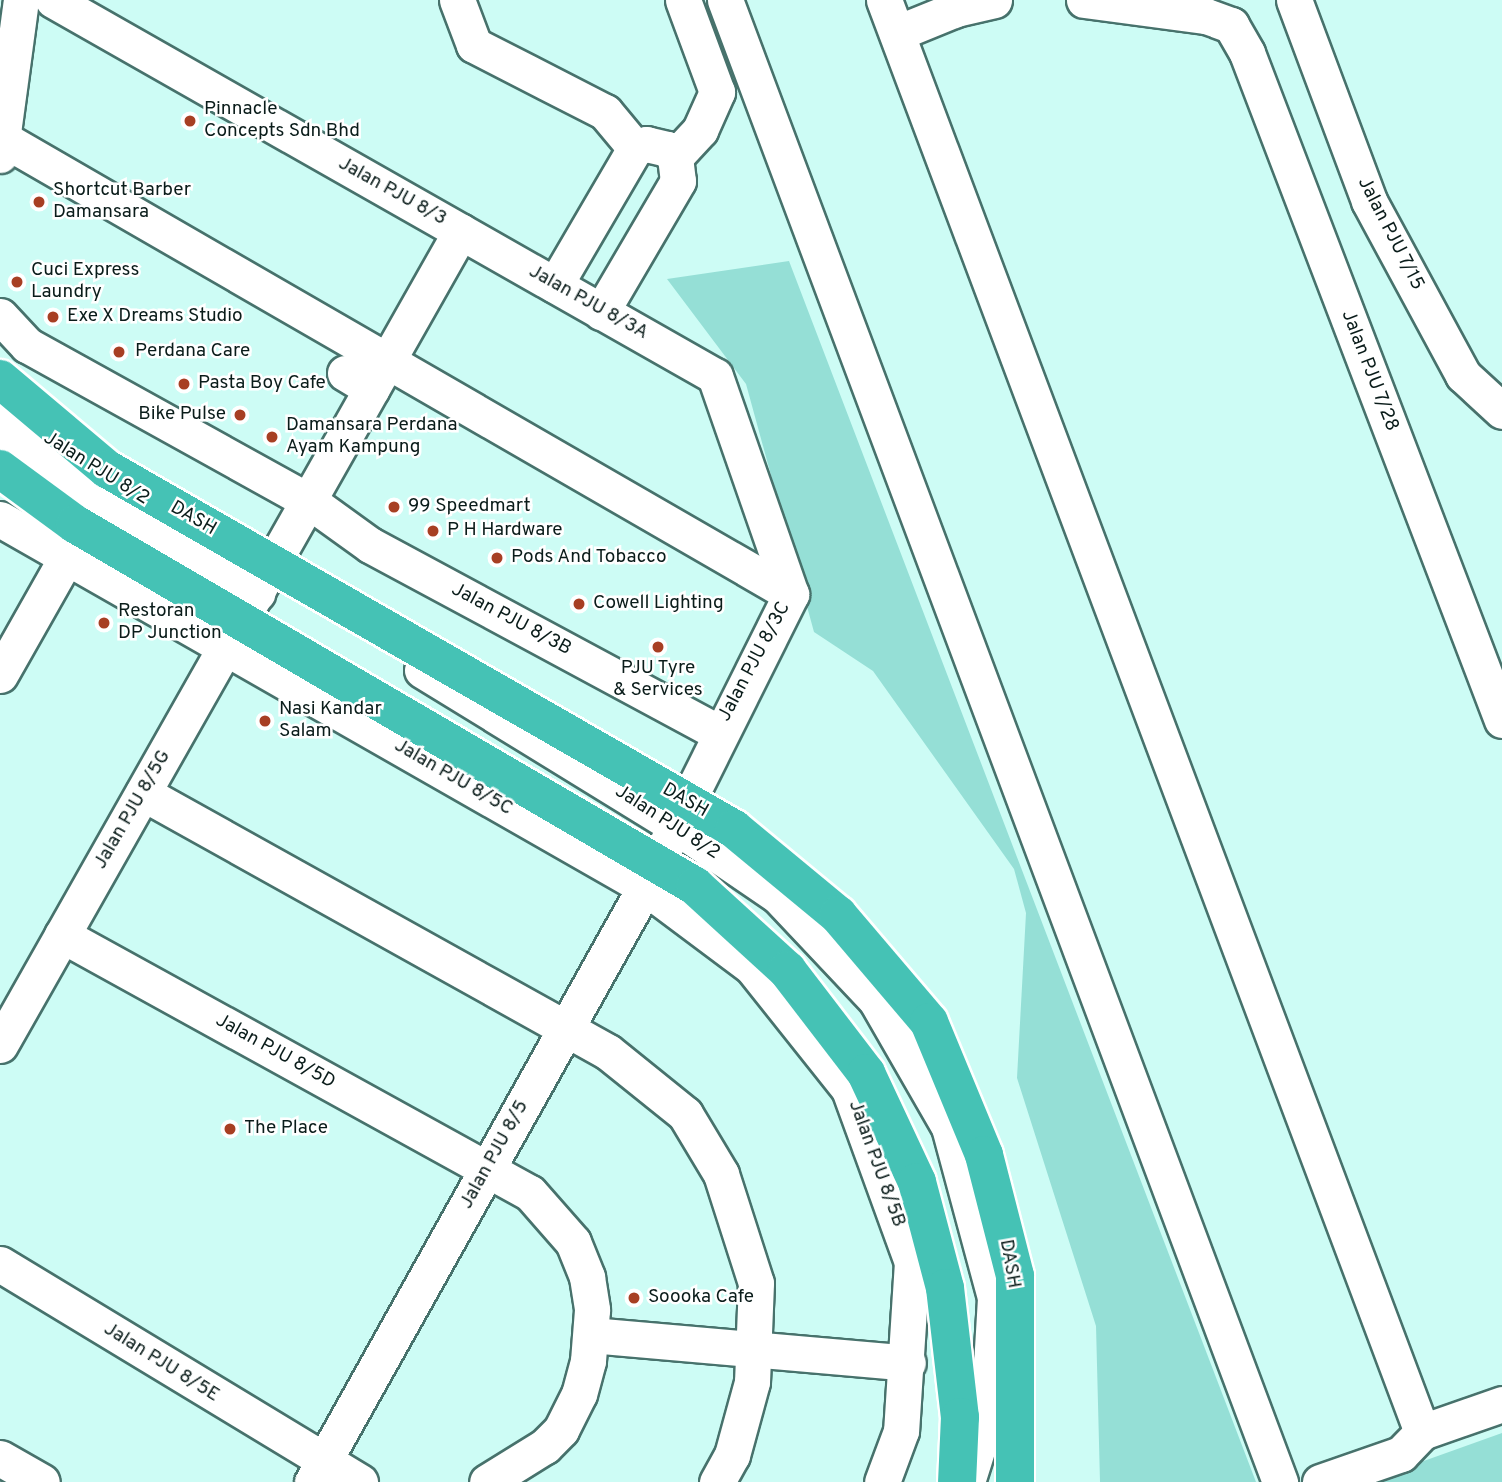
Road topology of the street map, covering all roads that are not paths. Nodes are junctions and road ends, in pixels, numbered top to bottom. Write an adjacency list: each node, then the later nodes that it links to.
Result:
1 (21, 0): 11 (street)
2 (53, 0): 14 (street, Jalan PJU 8/3)
3 (457, 0): 12 (street)
4 (683, 0): 13 (street)
5 (725, 0): 58 (street)
6 (884, 0): 10 (street)
7 (994, 0): 10 (street)
8 (1084, 0): 32 (street, Jalan PJU 7/28)
9 (1294, 0): 22 (street, Jalan PJU 7/15)
10 (897, 33): 46 (street)
11 (1, 147): 18 (street)
12 (635, 148): 13 (street); 15 (street)
13 (675, 157): 16 (street)
14 (461, 231): 15 (street, Jalan PJU 8/3A); 18 (street, Jalan PJU 8/3)
15 (555, 285): 16 (street, Jalan PJU 8/3A)
16 (601, 312): 19 (street, Jalan PJU 8/3A)
17 (0, 316): 25 (street)
18 (368, 375): 25 (street, Jalan PJU 8/3); 29 (street)
19 (715, 376): 29 (street, Jalan PJU 8/3C)
20 (0, 379): 57 (highway, DASH, bridge)
21 (0, 408): 28 (street, Jalan PJU 8/2)
22 (1502, 411)
23 (0, 441): 28 (street, Jalan PJU 8/2)
24 (0, 469): 55 (highway, bridge)
25 (309, 501): 28 (street, Jalan PJU 8/3); 33 (street, Jalan PJU 8/3B)
26 (0, 519): 27 (street, Jalan PJU 8/5C)
27 (68, 555): 30 (street, Jalan PJU 8/5C); 31 (street)
28 (262, 585): 30 (street, Jalan PJU 8/5G); 35 (street, Jalan PJU 8/2)
29 (791, 594): 33 (street, Jalan PJU 8/3C)
30 (225, 648): 34 (street, Jalan PJU 8/5G); 36 (street, Jalan PJU 8/5C)
31 (0, 675)
32 (1502, 720)
33 (718, 732): 35 (street, Jalan PJU 8/3C)
34 (143, 793): 37 (street, Jalan PJU 8/5G); 38 (street)
35 (674, 825): 36 (street, Jalan PJU 8/5); 56 (street, Jalan PJU 8/2)
36 (645, 887): 38 (street, Jalan PJU 8/5); 44 (street, Jalan PJU 8/5B)
37 (62, 935): 39 (street, Jalan PJU 8/5G); 40 (street, Jalan PJU 8/5D)
38 (566, 1028): 40 (street, Jalan PJU 8/5); 43 (street)
39 (1, 1042)
40 (487, 1168): 42 (street, Jalan PJU 8/5D); 49 (street, Jalan PJU 8/5)
41 (0, 1264): 49 (street, Jalan PJU 8/5E)
42 (591, 1335): 43 (street); 48 (street, Jalan PJU 8/5D)
43 (756, 1349): 44 (street); 53 (street)
44 (908, 1363): 54 (street, Jalan PJU 8/5B)
45 (1502, 1404): 46 (street)
46 (1422, 1432): 59 (street)
47 (0, 1458): 50 (street)
48 (533, 1471): 52 (street, Jalan PJU 8/5D)
49 (317, 1472): 51 (street, Jalan PJU 8/5E)
50 (42, 1482)
51 (360, 1482)
52 (487, 1482)
53 (717, 1482)
54 (882, 1482)
55 (957, 1482)
56 (967, 1482)
57 (1015, 1482)
58 (1280, 1482)
59 (1320, 1482)

